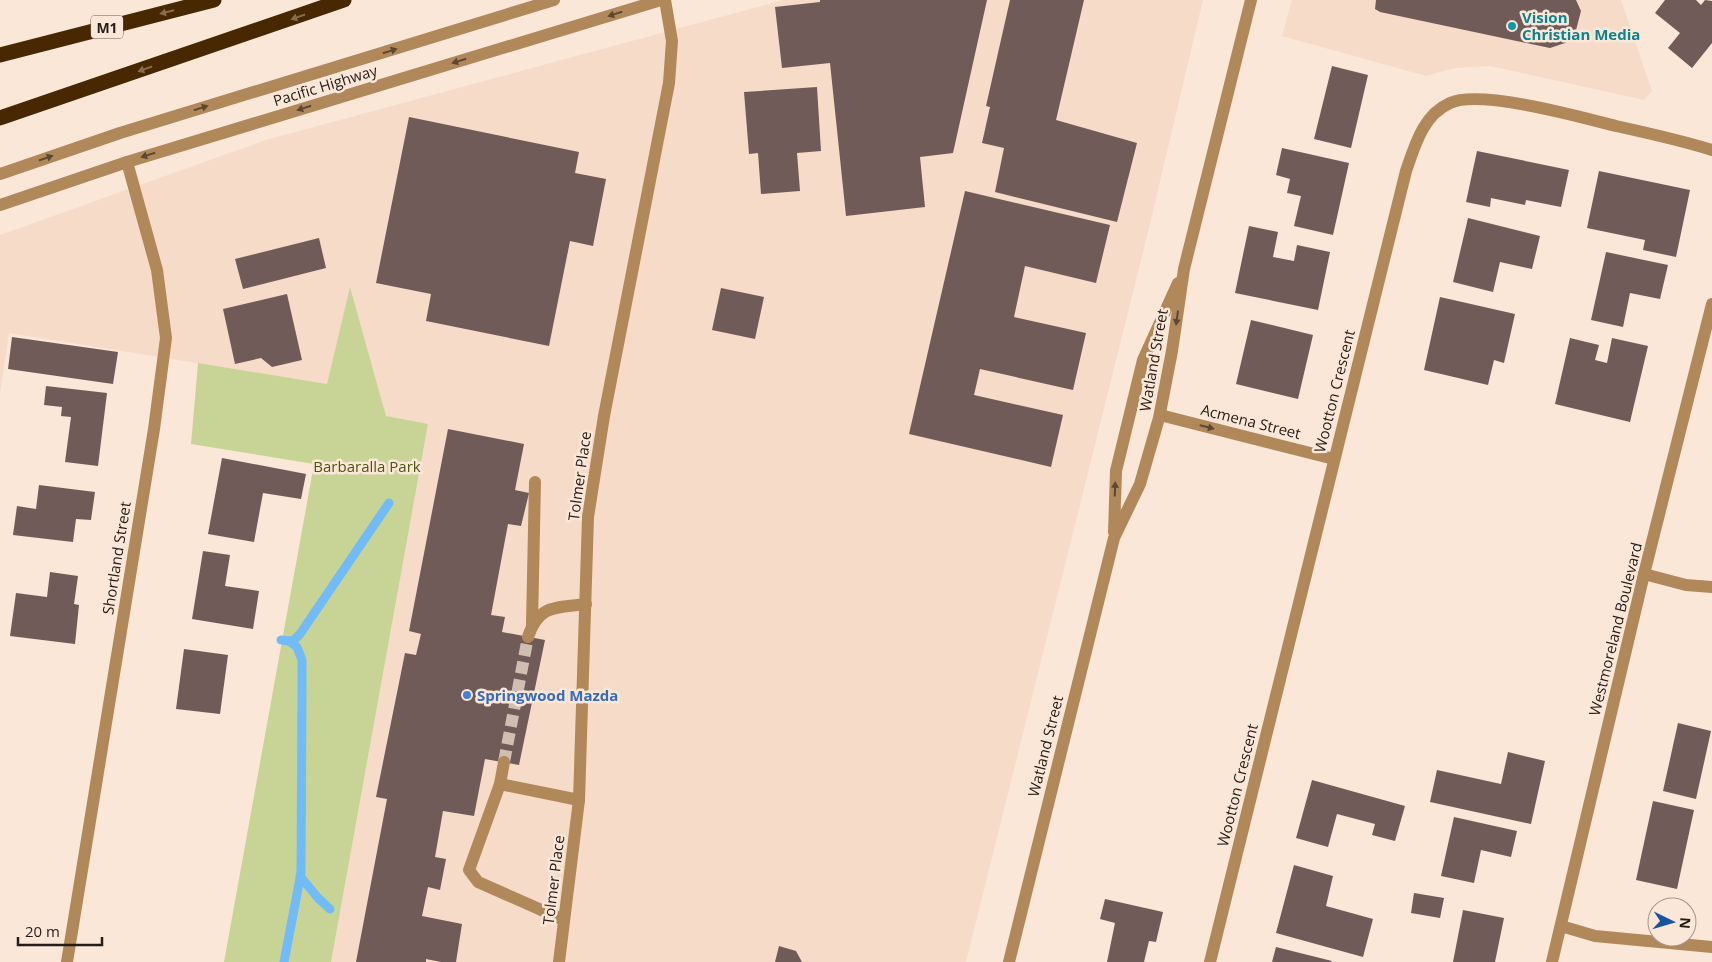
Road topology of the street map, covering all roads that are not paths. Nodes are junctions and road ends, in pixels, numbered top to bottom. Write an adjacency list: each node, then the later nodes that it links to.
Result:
1 (214, 0): 7 (highway, M1, one-way to 7)
2 (344, 0): 8 (highway, one-way to 8)
3 (554, 0): 11 (street, Pacific Highway, one-way to 3)
4 (661, 0): 10 (street, Pacific Highway, one-way to 10)
5 (665, 0): 21 (street, Tolmer Place)
6 (1249, 2): 13 (street, Watland Street)
7 (0, 55)
8 (0, 118)
9 (1712, 150): 16 (street, Wootton Crescent)
10 (127, 162): 12 (street, Pacific Highway); 30 (street, Shortland Street)
11 (0, 174)
12 (0, 205)
13 (1184, 269): 15 (street, Watland Street, one-way to 15); 18 (street, Watland Street, one-way to 13)
14 (1712, 304): 19 (street, Westmoreland Boulevard)
15 (1160, 415): 16 (street, Acmena Street, one-way to 16); 18 (street, Watland Street)
16 (1334, 459): 33 (street, Wootton Crescent)
17 (535, 482): 22 (street)
18 (1114, 538): 32 (street, Watland Street)
19 (1644, 574): 20 (street); 28 (street, Westmoreland Boulevard)
20 (1712, 587)
21 (586, 604): 22 (street); 26 (street, Tolmer Place)
22 (532, 624): 23 (street)
23 (528, 637)
24 (504, 762): 25 (street)
25 (500, 784): 26 (street); 27 (street)
26 (579, 800): 27 (street, Tolmer Place)
27 (564, 920): 31 (street, Tolmer Place)
28 (1561, 926): 29 (street); 34 (street, Westmoreland Boulevard)
29 (1712, 947)
30 (66, 962)
31 (559, 962)
32 (1009, 962)
33 (1210, 962)
34 (1552, 962)

